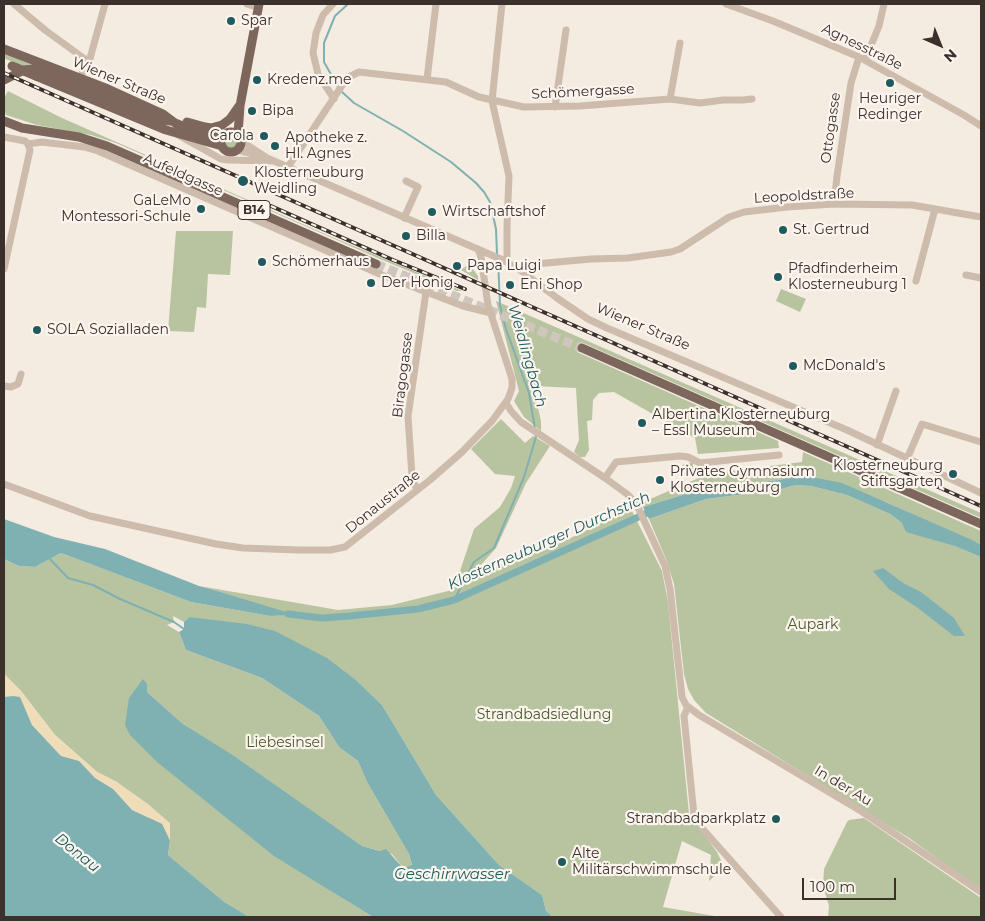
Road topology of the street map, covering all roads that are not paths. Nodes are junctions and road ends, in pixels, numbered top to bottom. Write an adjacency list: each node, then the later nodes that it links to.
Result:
1 (14, 4): 14 (street)
2 (105, 4): 14 (street)
3 (246, 4): 9 (street)
4 (333, 4): 19 (street)
5 (436, 4): 17 (street)
6 (502, 4): 22 (street)
7 (726, 4): 13 (street, Agnesstraße)
8 (884, 4): 13 (street, Ottogasse)
9 (258, 6): 23 (main road)
10 (566, 30): 24 (street)
11 (680, 43): 20 (street)
12 (4, 49): 16 (main road, Wiener Straße)
13 (862, 58): 29 (street, Agnesstraße); 40 (street, Ottogasse)
14 (89, 62): 16 (street)
15 (8, 65): 30 (main road, Wiener Straße, bridge)
16 (80, 77): 25 (main road, Wiener Straße)
17 (427, 79): 19 (street, Schömergasse); 22 (street, Schömergasse)
18 (4, 80): 26 (main road)
19 (334, 98): 38 (street, Schömergasse)
20 (670, 99): 21 (street, Schömergasse); 24 (street, Schömergasse)
21 (752, 99)
22 (492, 101): 24 (street, Schömergasse); 45 (street)
23 (240, 106): 25 (main road); 31 (main road)
24 (555, 107)
25 (163, 114): 28 (main road, Wiener Straße)
26 (151, 117): 28 (main road); 30 (main road)
27 (4, 121): 46 (main road, B14)
28 (175, 123): 31 (main road, Wiener Straße)
29 (981, 126)
30 (176, 133): 34 (main road, Wiener Straße); 37 (street, Wiener Straße)
31 (233, 136): 34 (main road); 35 (main road); 36 (street, Wiener Straße)
32 (4, 137): 33 (street, Aufeldgasse)
33 (29, 145): 47 (street); 52 (street, Aufeldgasse)
34 (222, 146): 35 (main road, Wiener Straße)
35 (237, 150): 36 (street, Wiener Straße)
36 (267, 158): 37 (street, Wiener Straße)
37 (274, 161): 38 (street, Wiener Straße)
38 (288, 167): 43 (street, Wiener Straße)
39 (406, 181): 43 (street)
40 (834, 204): 41 (street, Leopoldstraße); 48 (street, Leopoldstraße)
41 (935, 208): 42 (street, Leopoldstraße); 51 (street)
42 (981, 217)
43 (404, 218): 44 (street, Wiener Straße)
44 (478, 249): 45 (street, Wiener Straße); 53 (street, Donaustraße)
45 (505, 261): 48 (street, Wiener Straße)
46 (376, 264)
47 (4, 269)
48 (520, 270): 60 (street, Wiener Straße)
49 (966, 275): 50 (street)
50 (981, 278)
51 (916, 280)
52 (426, 292): 53 (street, Aufeldgasse); 65 (street, Biragogasse)
53 (491, 313): 58 (street, Donaustraße)
54 (582, 348): 67 (main road)
55 (21, 374): 56 (street)
56 (4, 386)
57 (896, 391): 60 (street)
58 (506, 403): 63 (street); 65 (street, Donaustraße)
59 (981, 442): 62 (street)
60 (877, 444): 62 (street, Wiener Straße)
61 (779, 455): 63 (street)
62 (907, 459): 66 (street, Wiener Straße)
63 (606, 478): 68 (street)
64 (4, 484): 65 (street, Donaustraße)
65 (416, 487)
66 (981, 493)
67 (981, 524)
68 (688, 707): 69 (street, In der Au); 70 (street)
69 (981, 892)
70 (781, 917)

